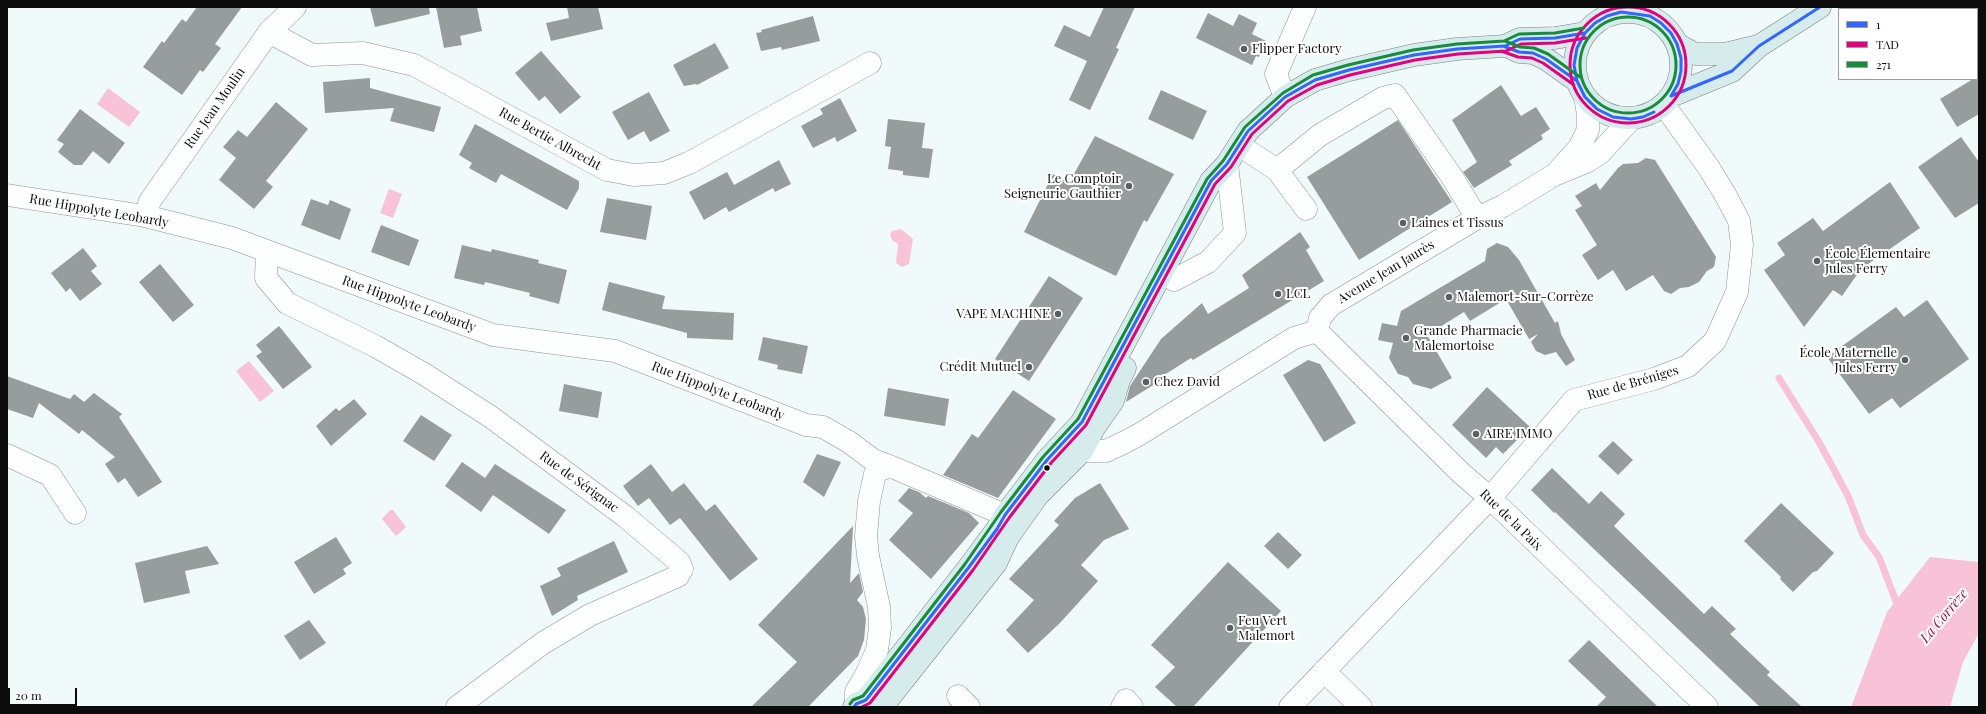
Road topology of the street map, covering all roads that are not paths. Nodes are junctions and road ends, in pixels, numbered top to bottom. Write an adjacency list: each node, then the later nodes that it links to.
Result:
1 (295, 7): 6 (street, Rue Jean Moulin)
2 (1305, 7): 13 (street)
3 (1806, 11): 10 (main road)
4 (1608, 12): 5 (main road); 7 (main road)
5 (1647, 12): 8 (main road)
6 (269, 32): 11 (street, Rue Bertie Albrecht); 22 (street, Rue Jean Moulin)
7 (1585, 33): 9 (main road); 12 (main road)
8 (1677, 44): 10 (main road); 14 (main road)
9 (1506, 46): 12 (main road); 13 (main road)
10 (1759, 46): 14 (main road)
11 (870, 63)
12 (1581, 89): 15 (main road); 19 (street, Avenue Jean Jaurès)
13 (1285, 97): 16 (main road)
14 (1668, 101): 15 (main road); 32 (street, Rue de Bréniges)
15 (1631, 119): 19 (street, Avenue Jean Jaurès)
16 (1239, 145): 17 (main road); 18 (street)
17 (1227, 164): 25 (main road); 25 (street); 28 (main road)
18 (1277, 170): 21 (street); 23 (street)
19 (1554, 175): 23 (street, Avenue Jean Jaurès)
20 (7, 195): 22 (street, Rue Hippolyte Leobardy)
21 (1306, 208)
22 (145, 216): 24 (street, Rue Hippolyte Leobardy)
23 (1477, 218): 26 (street, Avenue Jean Jaurès)
24 (267, 252): 27 (street, Rue Hippolyte Leobardy); 38 (street, Rue de Sérignac)
25 (1174, 280): 28 (main road)
26 (1317, 331): 29 (street); 32 (street, Rue de la Paix)
27 (806, 425): 31 (street, Rue Hippolyte Leobardy); 33 (street, Rue Hippolyte Leobardy)
28 (1088, 425): 29 (main road); 35 (main road)
29 (1082, 451): 39 (main road)
30 (7, 455): 34 (street)
31 (892, 467): 33 (street, Rue Hippolyte Leobardy); 35 (street, Rue Hippolyte Leobardy)
32 (1490, 498): 36 (street, Rue de Bréniges); 44 (street, Rue de la Paix)
33 (869, 501): 37 (street, Rue Hippolyte Leobardy)
34 (75, 513)
35 (1005, 514): 37 (main road)
36 (1324, 671): 42 (street, Rue de Bréniges); 43 (street)
37 (855, 705)
38 (457, 707)
39 (882, 707)
40 (1122, 707): 41 (street)
41 (1132, 707)
42 (1290, 707)
43 (1361, 707)
44 (1707, 707)

